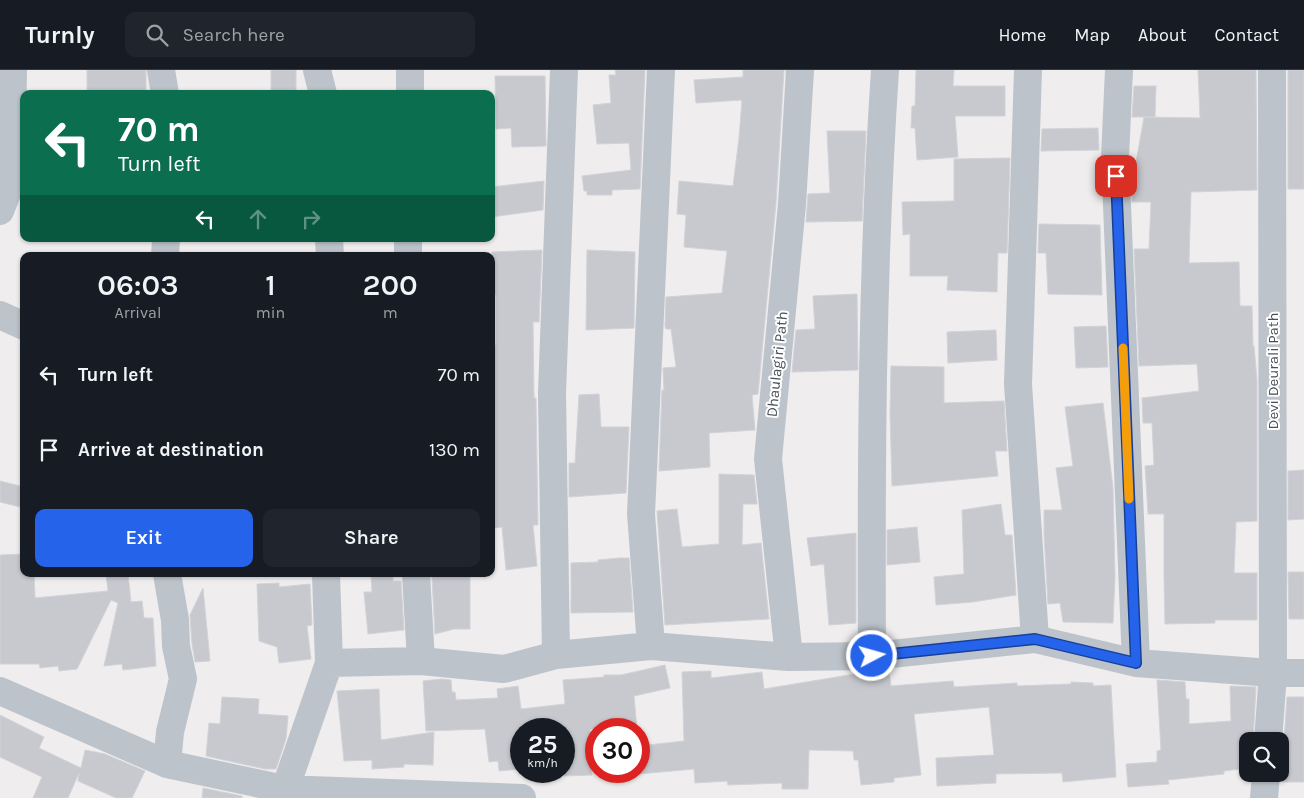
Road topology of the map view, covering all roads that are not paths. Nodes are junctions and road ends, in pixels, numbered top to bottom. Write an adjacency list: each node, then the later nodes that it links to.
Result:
1 (161, 70): 12 (street)
2 (317, 70): 13 (street)
3 (410, 70): 14 (street)
4 (564, 70): 23 (street)
5 (661, 70): 22 (street)
6 (800, 70): 25 (street, Dhaulagiri Path)
7 (885, 70): 24 (street)
8 (1028, 70): 21 (street)
9 (1120, 70): 28 (street)
10 (1272, 70): 30 (street, Devi Deurali Path)
11 (9, 80): 15 (street)
12 (164, 90)
13 (322, 90)
14 (410, 90)
15 (0, 211)
16 (0, 315): 17 (street)
17 (20, 324)
18 (167, 577): 33 (street)
19 (326, 577): 27 (street)
20 (416, 577): 26 (street)
21 (1035, 639): 24 (street); 28 (street)
22 (651, 646): 23 (street); 25 (street)
23 (556, 655): 26 (street)
24 (872, 656): 25 (street)
25 (789, 657)
26 (421, 661): 27 (street)
27 (328, 663): 35 (street)
28 (1136, 663): 30 (street)
29 (1304, 672): 30 (street)
30 (1273, 673): 32 (street, Devi Deurali Path)
31 (0, 691): 33 (street)
32 (1269, 732)
33 (167, 764): 35 (street)
34 (1265, 782): 37 (street)
35 (283, 794): 36 (street)
36 (522, 798)
37 (1264, 798)

